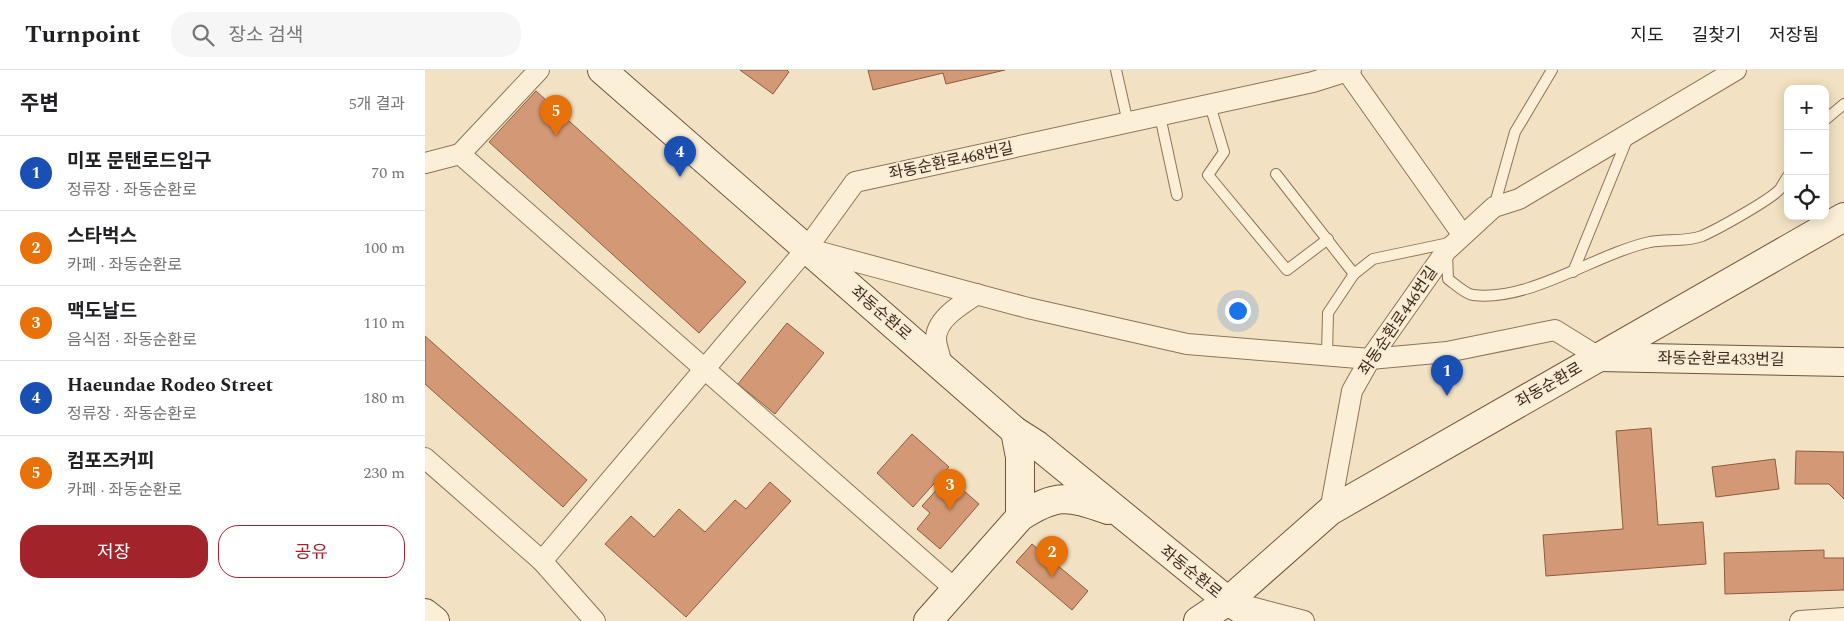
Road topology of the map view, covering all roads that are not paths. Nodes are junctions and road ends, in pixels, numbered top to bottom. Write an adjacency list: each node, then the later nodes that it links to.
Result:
1 (539, 70): 13 (street)
2 (602, 70): 22 (main road, 좌동순환로)
3 (1116, 70): 11 (lane)
4 (1551, 70): 18 (lane)
5 (1736, 70): 12 (street, 좌동순환로446번길)
6 (1348, 71): 8 (street, 좌동순환로468번길); 21 (street)
7 (1844, 104): 10 (lane)
8 (1210, 105): 9 (street, 좌동순환로468번길); 20 (lane)
9 (1160, 116): 11 (street, 좌동순환로468번길); 17 (lane)
10 (1829, 117)
11 (1128, 123): 22 (street, 좌동순환로468번길)
12 (1630, 134): 18 (street, 좌동순환로446번길); 23 (lane)
13 (460, 154): 14 (street); 31 (street)
14 (425, 163)
15 (1276, 174): 20 (lane)
16 (1784, 182): 23 (lane, 좌동순환로446번길)
17 (1177, 195)
18 (1494, 207): 21 (street, 좌동순환로446번길)
19 (1844, 217): 27 (main road, 좌동순환로)
20 (1329, 239): 24 (lane)
21 (1455, 242): 23 (lane, 좌동순환로446번길); 24 (lane, 좌동순환로446번길); 28 (street, 좌동순환로446번길)
22 (807, 248): 25 (street); 30 (main road, 좌동순환로); 31 (street, 좌동순환로468번길)
23 (1573, 272)
24 (1354, 274): 26 (lane, 좌동순환로446번길)
25 (977, 294): 26 (street); 30 (street)
26 (1327, 354): 28 (street)
27 (1597, 356): 28 (street); 29 (main road, 좌동순환로433번길); 34 (main road, 좌동순환로)
28 (1369, 359): 34 (street, 좌동순환로446번길)
29 (1844, 362)
30 (943, 368): 32 (main road, 좌동순환로)
31 (706, 370): 37 (street, 좌동순환로468번길); 38 (street)
32 (1015, 431): 35 (main road, 좌동순환로); 36 (main road)
33 (425, 458): 37 (street)
34 (1330, 511): 39 (main road, 좌동순환로)
35 (1119, 514): 36 (main road); 39 (main road, 좌동순환로)
36 (1020, 517): 38 (main road)
37 (542, 561): 43 (street)
38 (955, 589): 44 (main road)
39 (1222, 611): 45 (main road); 46 (main road); 47 (street)
40 (425, 612): 42 (main road)
41 (1842, 619): 48 (street)
42 (435, 621)
43 (595, 621)
44 (928, 621)
45 (1198, 621)
46 (1259, 621)
47 (1304, 621)
48 (1800, 621)

